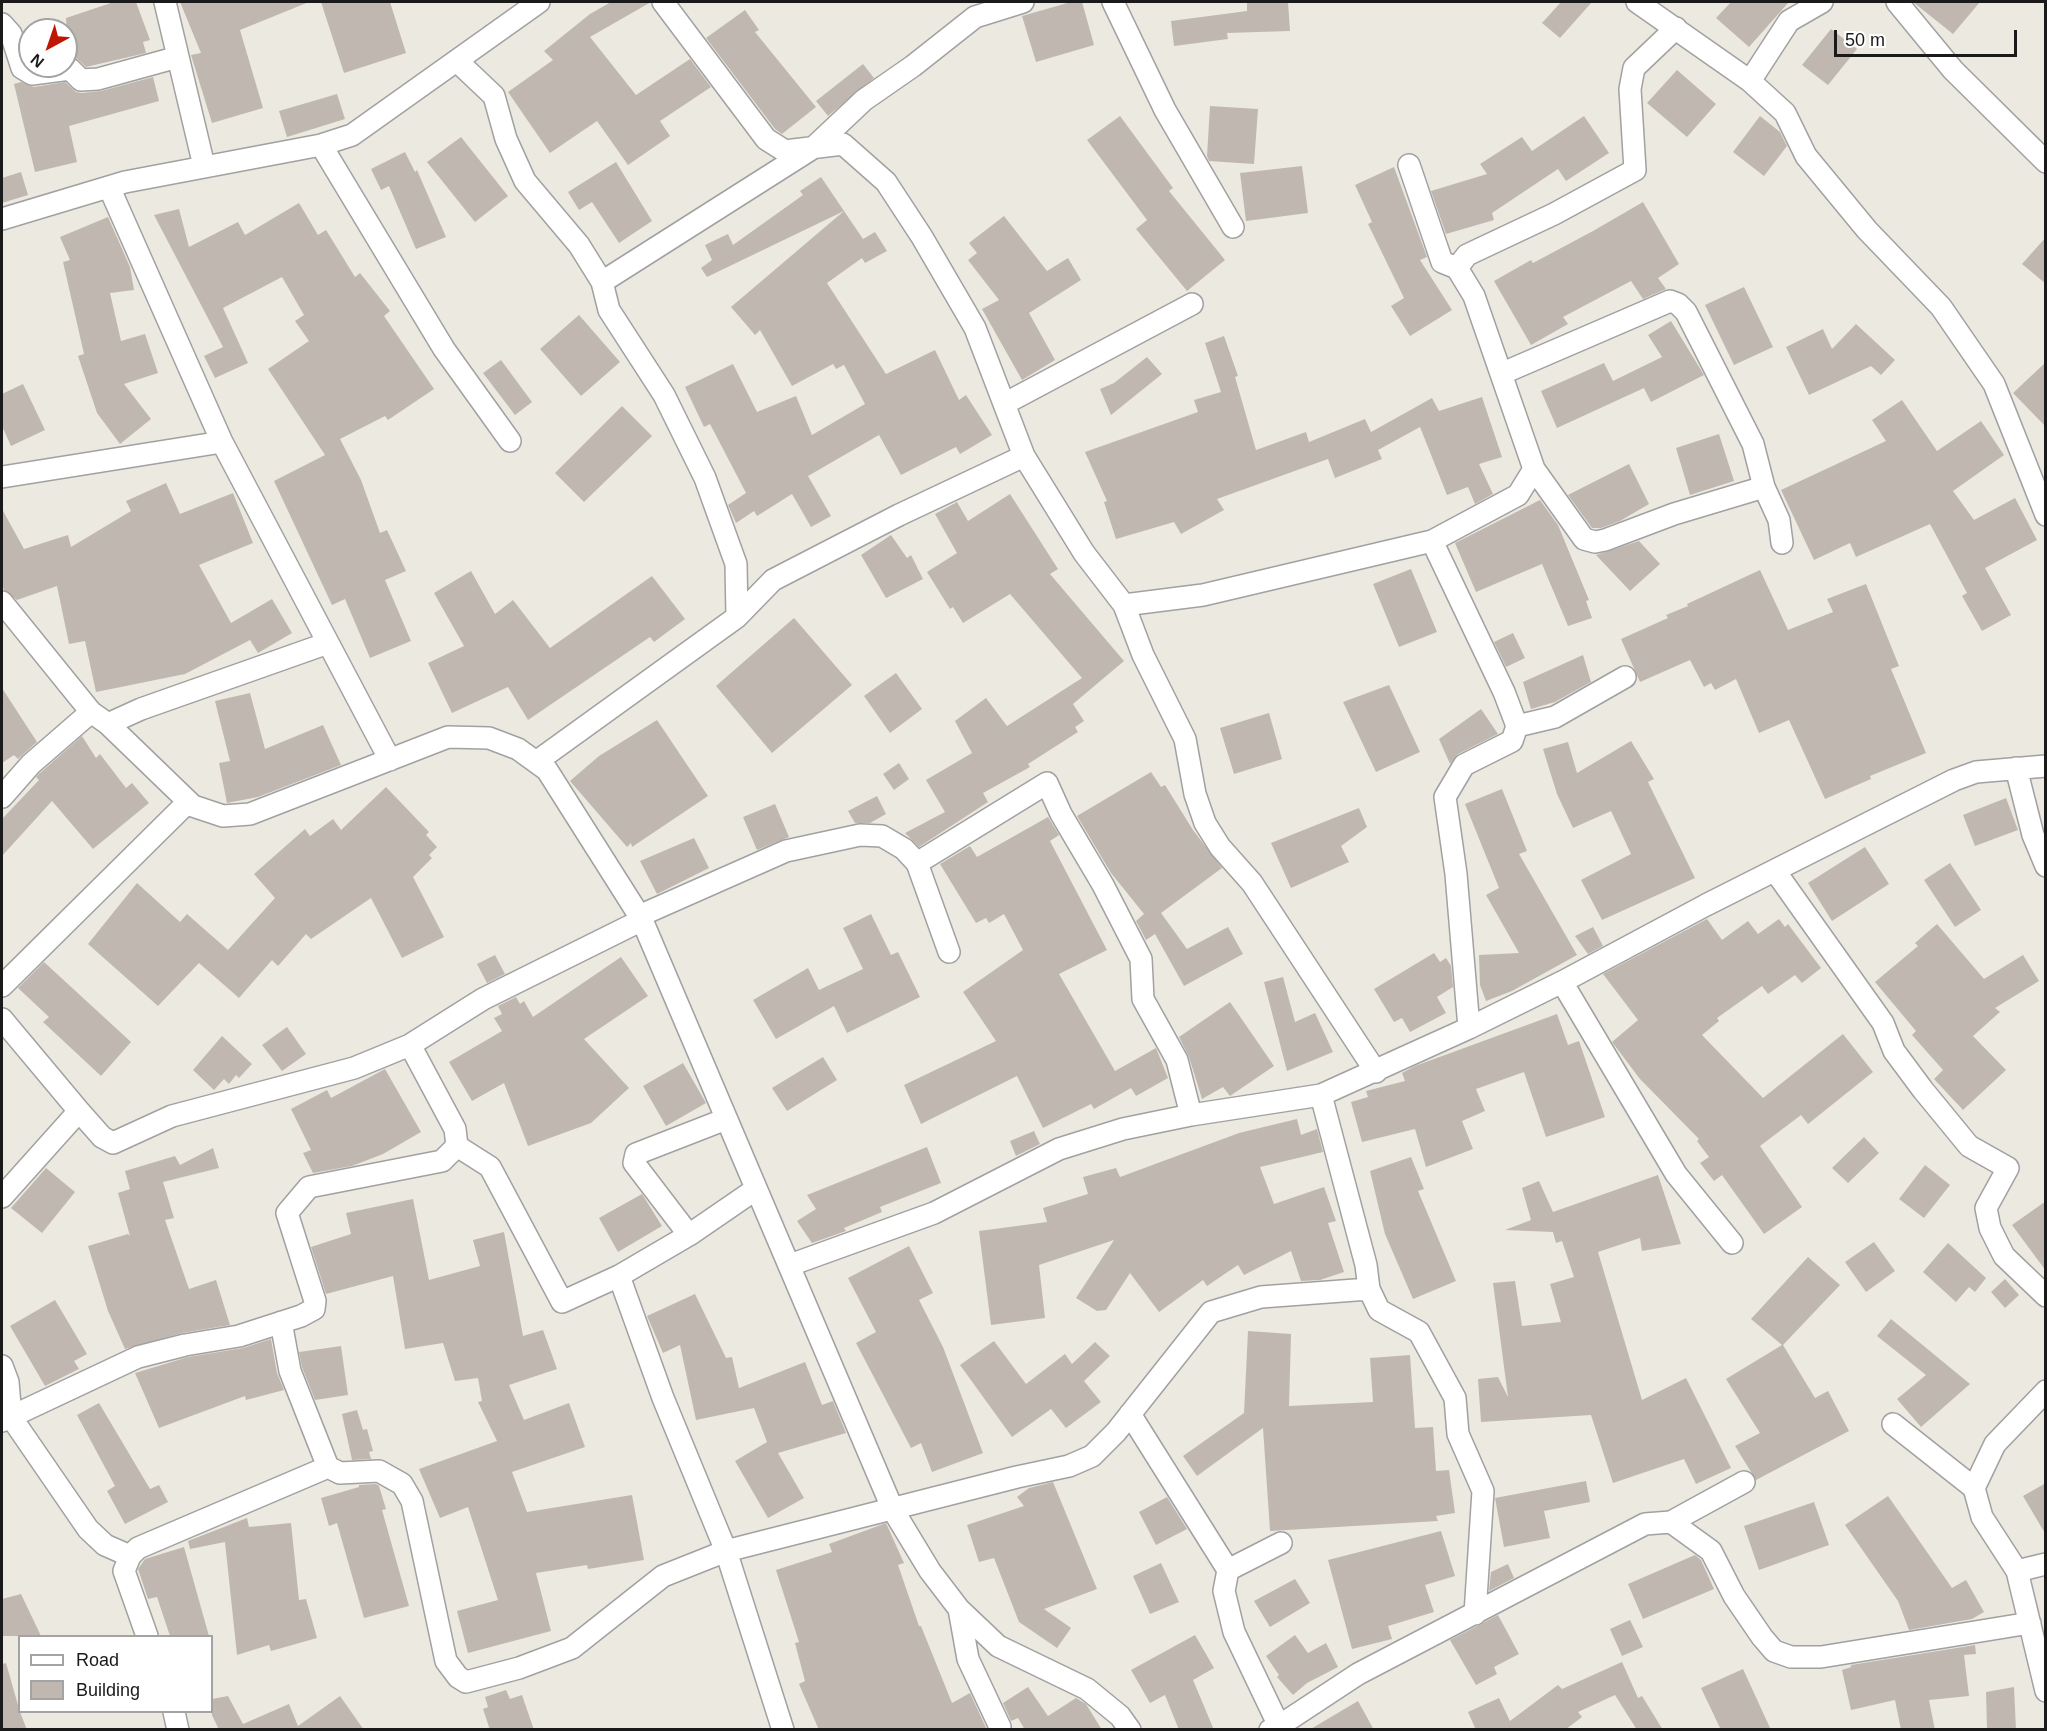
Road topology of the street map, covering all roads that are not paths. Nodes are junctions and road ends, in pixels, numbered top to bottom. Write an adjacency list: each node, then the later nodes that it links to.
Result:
1 (165, 2): 11 (street)
2 (539, 2): 12 (street)
3 (663, 2): 15 (street)
4 (1023, 2): 15 (street)
5 (1113, 2): 21 (street)
6 (1637, 2): 10 (street)
7 (1822, 2): 13 (street)
8 (1897, 2): 16 (street)
9 (2, 24): 11 (street)
10 (1676, 28): 13 (street); 22 (street)
11 (178, 57): 18 (street)
12 (457, 61): 14 (street); 23 (street)
13 (1750, 81): 33 (street)
14 (321, 145): 18 (street); 27 (street)
15 (813, 148): 23 (street); 26 (street)
16 (2046, 162)
17 (1409, 165): 22 (street)
18 (204, 166): 19 (street)
19 (109, 187): 20 (street); 28 (street)
20 (2, 219)
21 (1233, 227)
22 (1457, 268): 25 (street)
23 (602, 282): 36 (street)
24 (1192, 304): 26 (street)
25 (1503, 373): 30 (street); 32 (street)
26 (1004, 404): 29 (street)
27 (510, 441)
28 (222, 442): 31 (street); 41 (street)
29 (1024, 456): 37 (street); 39 (street)
30 (1534, 469): 32 (street); 34 (street)
31 (2, 477)
32 (1764, 487): 35 (street)
33 (2046, 515)
34 (1432, 541): 39 (street); 44 (street)
35 (1782, 543)
36 (737, 571): 37 (street); 40 (street)
37 (773, 580): 40 (street)
38 (2, 602): 43 (street)
39 (1124, 605): 61 (street)
40 (737, 617): 46 (street)
41 (328, 643): 43 (street); 45 (street)
42 (1625, 677): 44 (street)
43 (99, 718): 49 (street); 50 (street)
44 (1517, 726): 59 (street)
45 (390, 760): 46 (street); 50 (street)
46 (536, 762): 54 (street)
47 (2046, 766): 48 (street)
48 (2016, 768): 52 (street); 53 (street)
49 (2, 796)
50 (188, 802): 57 (street)
51 (917, 863): 54 (street); 55 (street); 64 (street)
52 (2046, 866)
53 (1775, 871): 56 (street); 74 (street)
54 (640, 918): 60 (street); 65 (street)
55 (949, 952)
56 (1562, 982): 59 (street); 70 (street)
57 (2, 986)
58 (2, 1019): 63 (street)
59 (1469, 1028): 61 (street)
60 (410, 1045): 63 (street); 66 (street)
61 (1376, 1072): 62 (street)
62 (1321, 1095): 64 (street); 73 (street)
63 (79, 1111): 68 (street)
64 (1191, 1115): 71 (street)
65 (726, 1119): 67 (street); 69 (street)
66 (457, 1146): 72 (street); 75 (street)
67 (756, 1189): 69 (street); 71 (street)
68 (2, 1197)
69 (689, 1234): 72 (street)
70 (1732, 1243)
71 (790, 1265): 84 (street)
72 (619, 1276): 87 (street)
73 (1369, 1289): 78 (street); 93 (street)
74 (2046, 1296)
75 (281, 1322): 79 (street); 81 (street)
76 (2, 1366): 79 (street)
77 (2046, 1391): 83 (street)
78 (1130, 1414): 84 (street); 90 (street)
79 (6, 1419): 88 (street)
80 (1893, 1424): 83 (street)
81 (328, 1467): 87 (street); 88 (street)
82 (1744, 1482): 85 (street)
83 (1974, 1488): 91 (street)
84 (893, 1510): 87 (street); 92 (street)
85 (1671, 1522): 93 (street); 94 (street)
86 (1281, 1543): 90 (street)
87 (726, 1551): 101 (street)
88 (130, 1556): 95 (street)
89 (2046, 1564): 91 (street)
90 (1228, 1570): 99 (street)
91 (2017, 1571): 94 (street)
92 (959, 1609): 98 (street); 102 (street)
93 (1476, 1614): 99 (street)
94 (2030, 1623): 96 (street)
95 (147, 1635)
96 (2046, 1691)
97 (174, 1713): 100 (street)
98 (1000, 1727)
99 (1274, 1728)
100 (178, 1730)
101 (783, 1730)
102 (1130, 1730)

